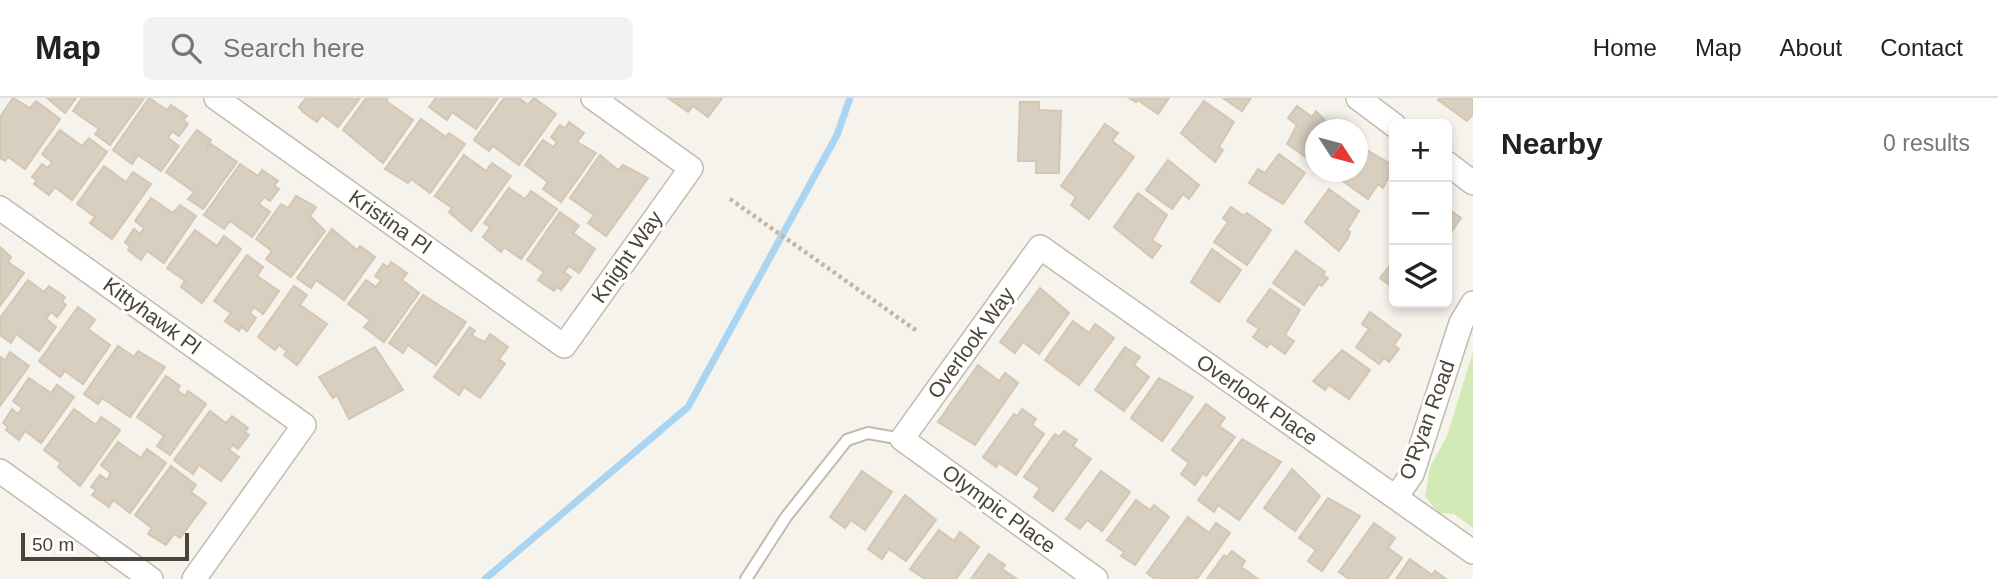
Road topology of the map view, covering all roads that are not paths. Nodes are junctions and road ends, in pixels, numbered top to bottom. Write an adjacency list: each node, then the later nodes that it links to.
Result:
1 (216, 98): 10 (street, Kristina Pl)
2 (593, 98): 10 (street, Knight Way)
3 (1357, 98): 4 (street)
4 (1389, 121)
5 (1452, 167): 6 (street)
6 (1473, 183)
7 (0, 208): 16 (street, Kittyhawk Pl)
8 (1040, 247): 11 (street, Overlook Way); 13 (street, Overlook Place)
9 (1473, 303): 13 (street, O'Ryan Road)
10 (564, 346)
11 (902, 439): 17 (lane); 18 (street, Olympic Place)
12 (0, 471): 15 (street)
13 (1396, 497): 14 (street, Overlook Place)
14 (1473, 552)
15 (151, 579)
16 (194, 579)
17 (746, 579)
18 (1096, 579)

